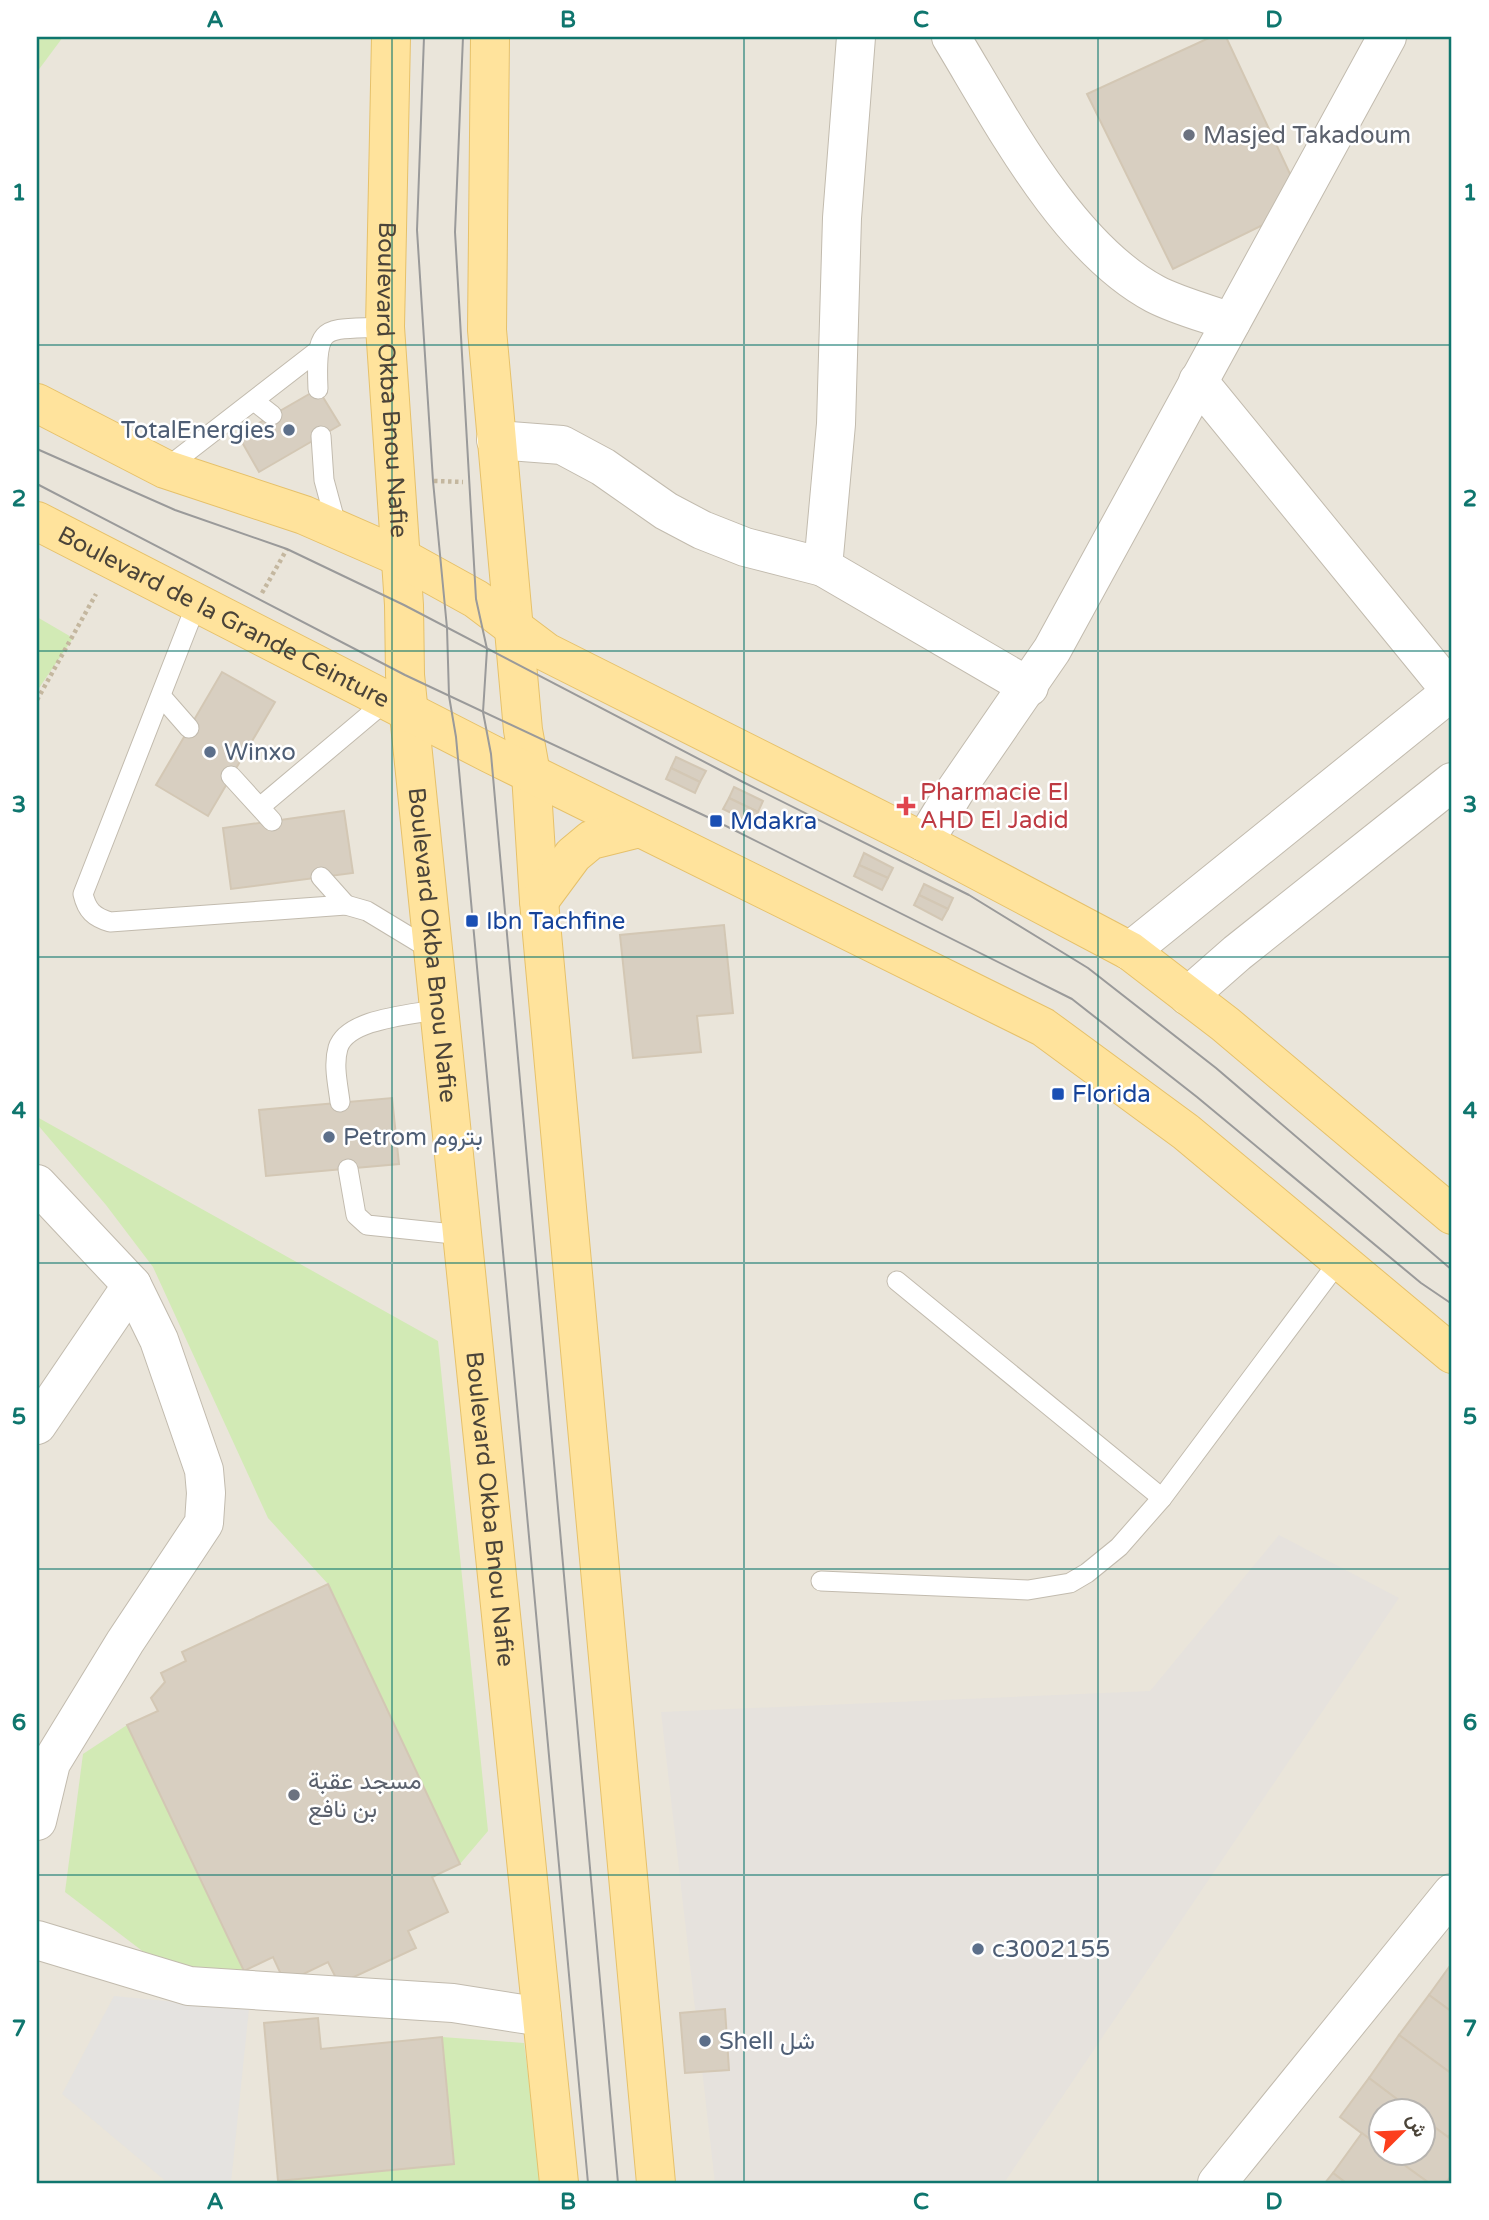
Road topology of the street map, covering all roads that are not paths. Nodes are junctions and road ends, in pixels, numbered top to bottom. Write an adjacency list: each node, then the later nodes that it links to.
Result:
1 (391, 37): 7 (main road, Boulevard Okba Bnou Nafie)
2 (490, 37): 14 (main road)
3 (856, 37): 20 (street)
4 (951, 37): 6 (street)
5 (1387, 37): 6 (street)
6 (1231, 321): 9 (street)
7 (386, 327): 8 (lane); 19 (main road, Boulevard Okba Bnou Nafie)
8 (316, 352): 10 (lane); 11 (lane)
9 (1198, 382): 23 (street); 24 (street)
10 (318, 389)
11 (254, 401): 13 (lane); 16 (lane)
12 (37, 402): 16 (main road)
13 (272, 415)
14 (496, 440): 20 (street); 22 (main road)
15 (318, 443): 18 (lane)
16 (165, 469): 18 (main road)
17 (37, 521): 21 (main road, Boulevard de la Grande Ceinture)
18 (321, 522): 19 (main road)
19 (400, 557): 22 (main road); 26 (main road, Boulevard Okba Bnou Nafie)
20 (824, 567): 23 (street)
21 (196, 605): 25 (lane); 26 (main road, Boulevard de la Grande Ceinture)
22 (514, 628): 28 (main road); 32 (main road)
23 (1029, 687): 32 (street)
24 (1452, 691): 36 (street)
25 (161, 696): 27 (lane); 35 (lane)
26 (398, 707): 28 (main road, Boulevard de la Grande Ceinture); 29 (lane); 37 (main road, Boulevard Okba Bnou Nafie)
27 (189, 728)
28 (531, 774): 31 (main road, Boulevard de la Grande Ceinture); 34 (main road)
29 (231, 776)
30 (1452, 782): 38 (street)
31 (639, 828): 34 (main road); 45 (main road, Boulevard de la Grande Ceinture)
32 (924, 842): 36 (main road)
33 (321, 877): 35 (lane)
34 (539, 901): 57 (main road)
35 (346, 905): 37 (lane)
36 (1130, 951): 38 (main road)
37 (435, 952): 39 (main road, Boulevard Okba Bnou Nafie)
38 (1188, 996): 43 (main road)
39 (440, 1009): 40 (lane); 44 (main road, Boulevard Okba Bnou Nafie)
40 (340, 1102)
41 (348, 1169): 44 (lane)
42 (37, 1184): 47 (street)
43 (1452, 1215)
44 (463, 1235): 55 (main road, Boulevard Okba Bnou Nafie)
45 (1339, 1261): 48 (main road, Boulevard de la Grande Ceinture); 50 (lane)
46 (897, 1281): 50 (lane)
47 (132, 1285): 49 (street); 52 (street)
48 (1452, 1354)
49 (37, 1425)
50 (1161, 1498): 51 (lane)
51 (821, 1581)
52 (37, 1821)
53 (1452, 1893): 58 (street)
54 (37, 1940): 55 (street)
55 (542, 2017): 56 (main road, Boulevard Okba Bnou Nafie)
56 (559, 2183)
57 (656, 2183)
58 (1217, 2183)

